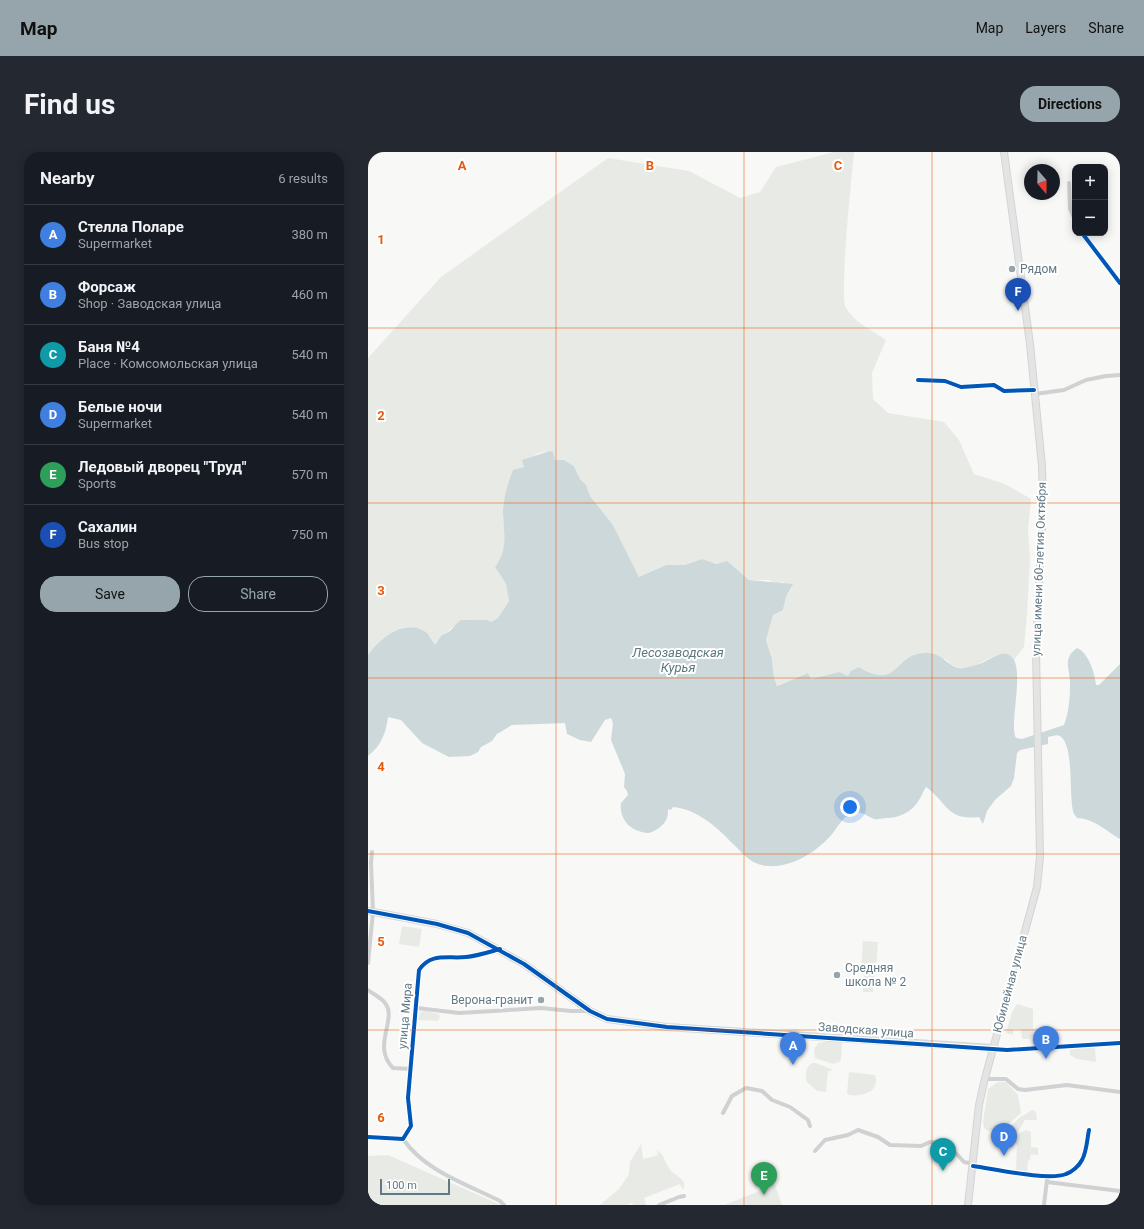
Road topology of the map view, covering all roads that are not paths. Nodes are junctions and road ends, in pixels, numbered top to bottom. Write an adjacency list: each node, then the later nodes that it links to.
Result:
1 (1004, 152): 8 (main road, улица имени 60-летия Октября)
2 (1069, 183): 3 (street)
3 (1072, 213)
4 (1084, 236): 5 (street)
5 (1120, 283)
6 (1120, 375): 8 (street)
7 (918, 380): 8 (street)
8 (1034, 392): 9 (main road, улица имени 60-летия Октября)
9 (1037, 762): 18 (main road, Юбилейная улица)
10 (372, 852): 11 (street)
11 (370, 912): 12 (street); 13 (street)
12 (500, 949): 15 (street, улица Мира); 16 (street)
13 (368, 963)
14 (368, 990): 19 (street)
15 (417, 1008): 16 (street); 19 (street, улица Мира)
16 (590, 1011): 18 (street, Заводская улица)
17 (1120, 1043): 18 (street, Заводская улица)
18 (993, 1048): 20 (main road, Юбилейная улица)
19 (411, 1069): 26 (street, улица Мира)
20 (985, 1079): 21 (street); 28 (main road, Юбилейная улица)
21 (1120, 1092)
22 (723, 1113): 23 (street)
23 (810, 1126)
24 (1089, 1130): 29 (street)
25 (368, 1137): 26 (street)
26 (403, 1140): 33 (street)
27 (815, 1151): 28 (street)
28 (974, 1165): 29 (street); 35 (main road, Юбилейная улица)
29 (1047, 1175): 30 (street)
30 (1047, 1182): 31 (street); 36 (street)
31 (1120, 1190)
32 (684, 1196): 34 (street)
33 (504, 1205)
34 (659, 1205)
35 (968, 1205)
36 (1044, 1205)

